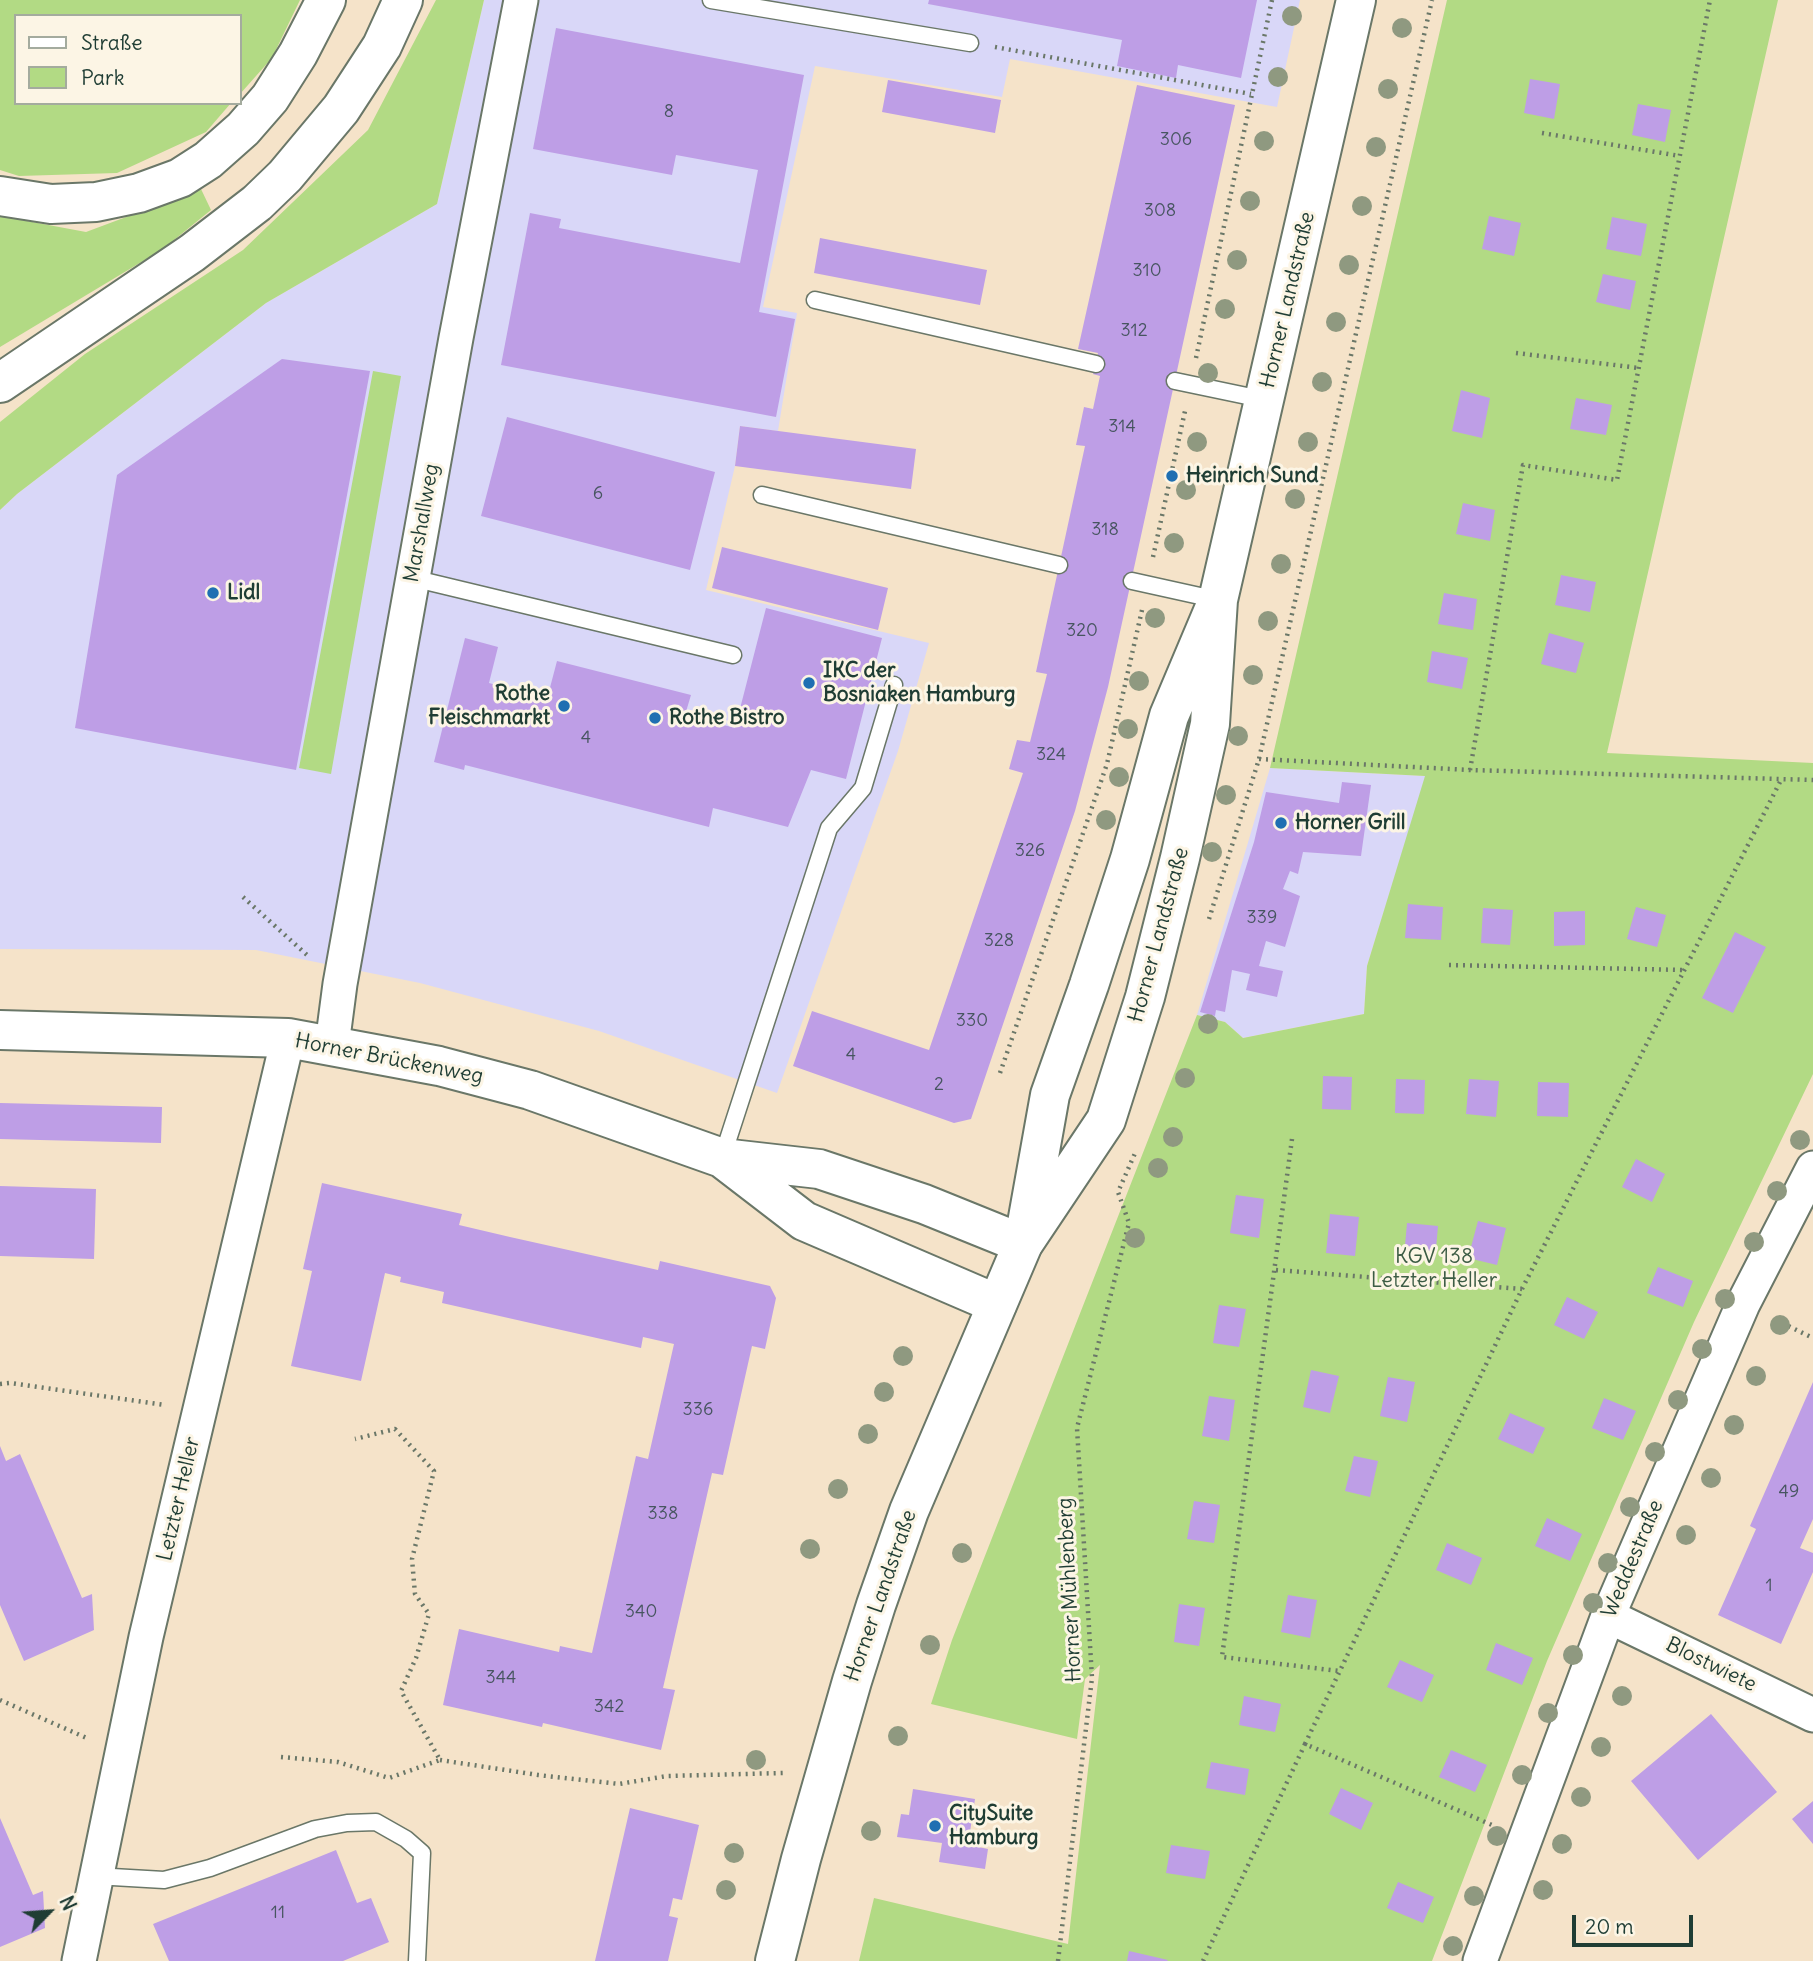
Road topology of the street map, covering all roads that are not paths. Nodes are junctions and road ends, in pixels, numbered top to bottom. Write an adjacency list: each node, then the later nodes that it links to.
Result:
1 (326, 0): 7 (main road)
2 (404, 0): 10 (main road)
3 (711, 0): 6 (lane)
4 (1356, 0): 12 (main road, Horner Landstraße)
5 (522, 1): 15 (street, Marshallweg)
6 (970, 43)
7 (0, 196)
8 (815, 300): 9 (lane)
9 (1096, 364)
10 (0, 383)
11 (1183, 383): 12 (lane)
12 (1266, 400): 17 (main road, Horner Landstraße)
13 (762, 495): 14 (lane)
14 (1059, 565)
15 (412, 579): 18 (lane); 22 (street, Marshallweg)
16 (1140, 582): 17 (lane)
17 (1218, 600): 25 (main road, Horner Landstraße); 25 (main road, Horner Landstraße)
18 (733, 655)
19 (894, 685): 23 (lane)
20 (0, 1030): 21 (main road, Horner Brückenweg)
21 (288, 1038): 22 (main road, Horner Brückenweg); 29 (street, Letzter Heller)
22 (332, 1045): 23 (main road, Horner Brückenweg)
23 (722, 1158): 25 (main road, Horner Brückenweg); 26 (main road, Horner Brückenweg)
24 (1813, 1168): 27 (street, Weddestraße)
25 (1023, 1244): 26 (main road, Horner Landstraße)
26 (996, 1304): 32 (main road, Horner Landstraße)
27 (1608, 1616): 28 (street, Blostwiete); 33 (street, Weddestraße)
28 (1813, 1715)
29 (96, 1876): 30 (street, Letzter Heller); 31 (lane)
30 (79, 1961)
31 (417, 1961)
32 (775, 1961)
33 (1480, 1961)

